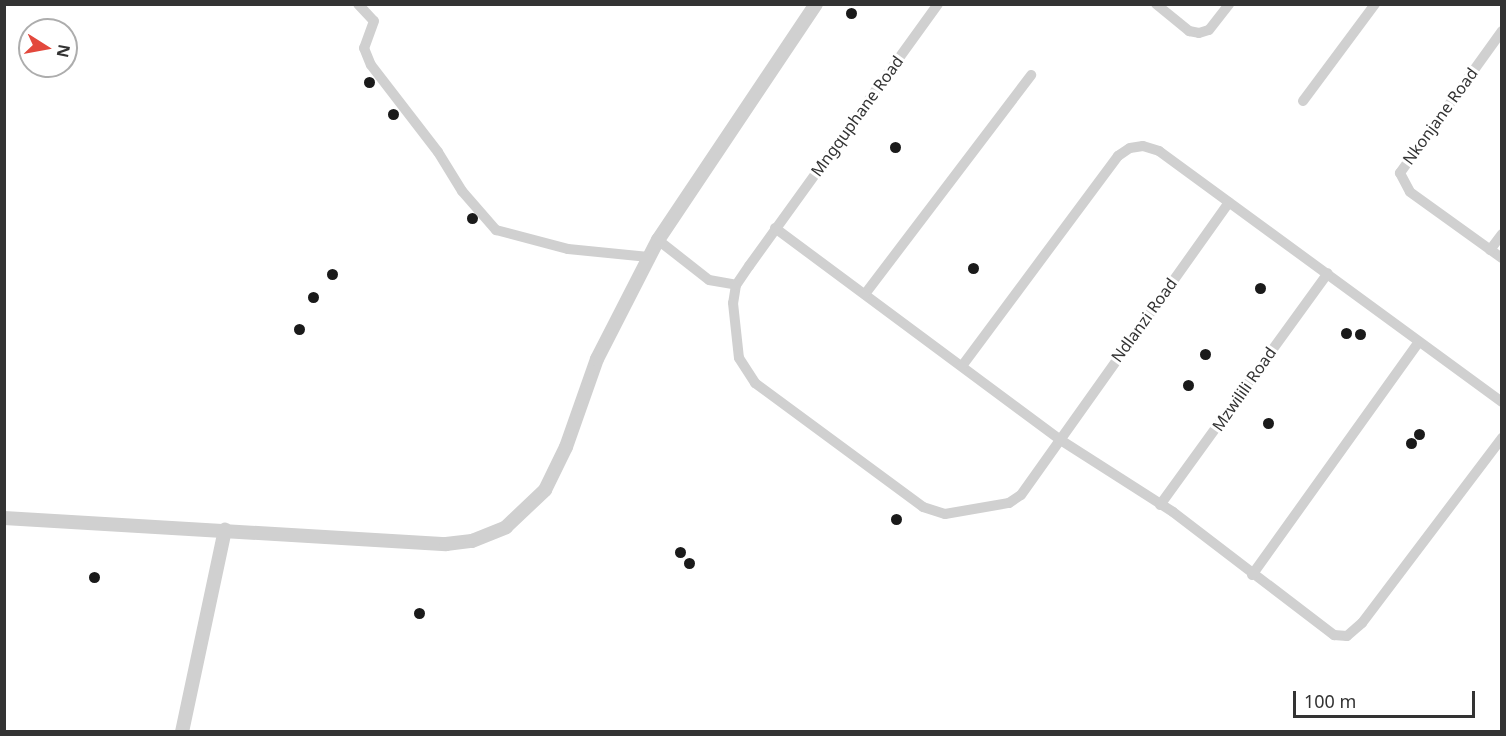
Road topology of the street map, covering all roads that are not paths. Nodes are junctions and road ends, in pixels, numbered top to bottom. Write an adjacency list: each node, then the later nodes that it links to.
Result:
1 (358, 4): 15 (street)
2 (816, 4): 13 (street)
3 (938, 4): 11 (street, Mngquphane Road)
4 (1229, 4): 6 (street)
5 (1375, 4): 9 (street)
6 (1158, 7)
7 (1502, 31): 14 (street, Nkonjane Road)
8 (1031, 75): 19 (street)
9 (1303, 101)
10 (1229, 202): 17 (street); 21 (street); 24 (street, Ndlanzi Road)
11 (775, 228): 18 (street, Mngquphane Road); 19 (street)
12 (1502, 234): 14 (street)
13 (658, 240): 15 (street); 18 (street)
14 (1490, 250): 16 (street)
15 (649, 257): 27 (street)
16 (1502, 258)
17 (1328, 273): 20 (street); 25 (street, Mzwilili Road)
18 (736, 285): 24 (street, Ndlanzi Road)
19 (865, 294): 21 (street)
20 (1418, 343): 22 (street); 28 (street)
21 (962, 366): 24 (street)
22 (1502, 402)
23 (1502, 438): 28 (street)
24 (1059, 439): 25 (street)
25 (1160, 505): 28 (street)
26 (4, 518): 27 (street)
27 (225, 531): 29 (street)
28 (1252, 575)
29 (182, 732)

